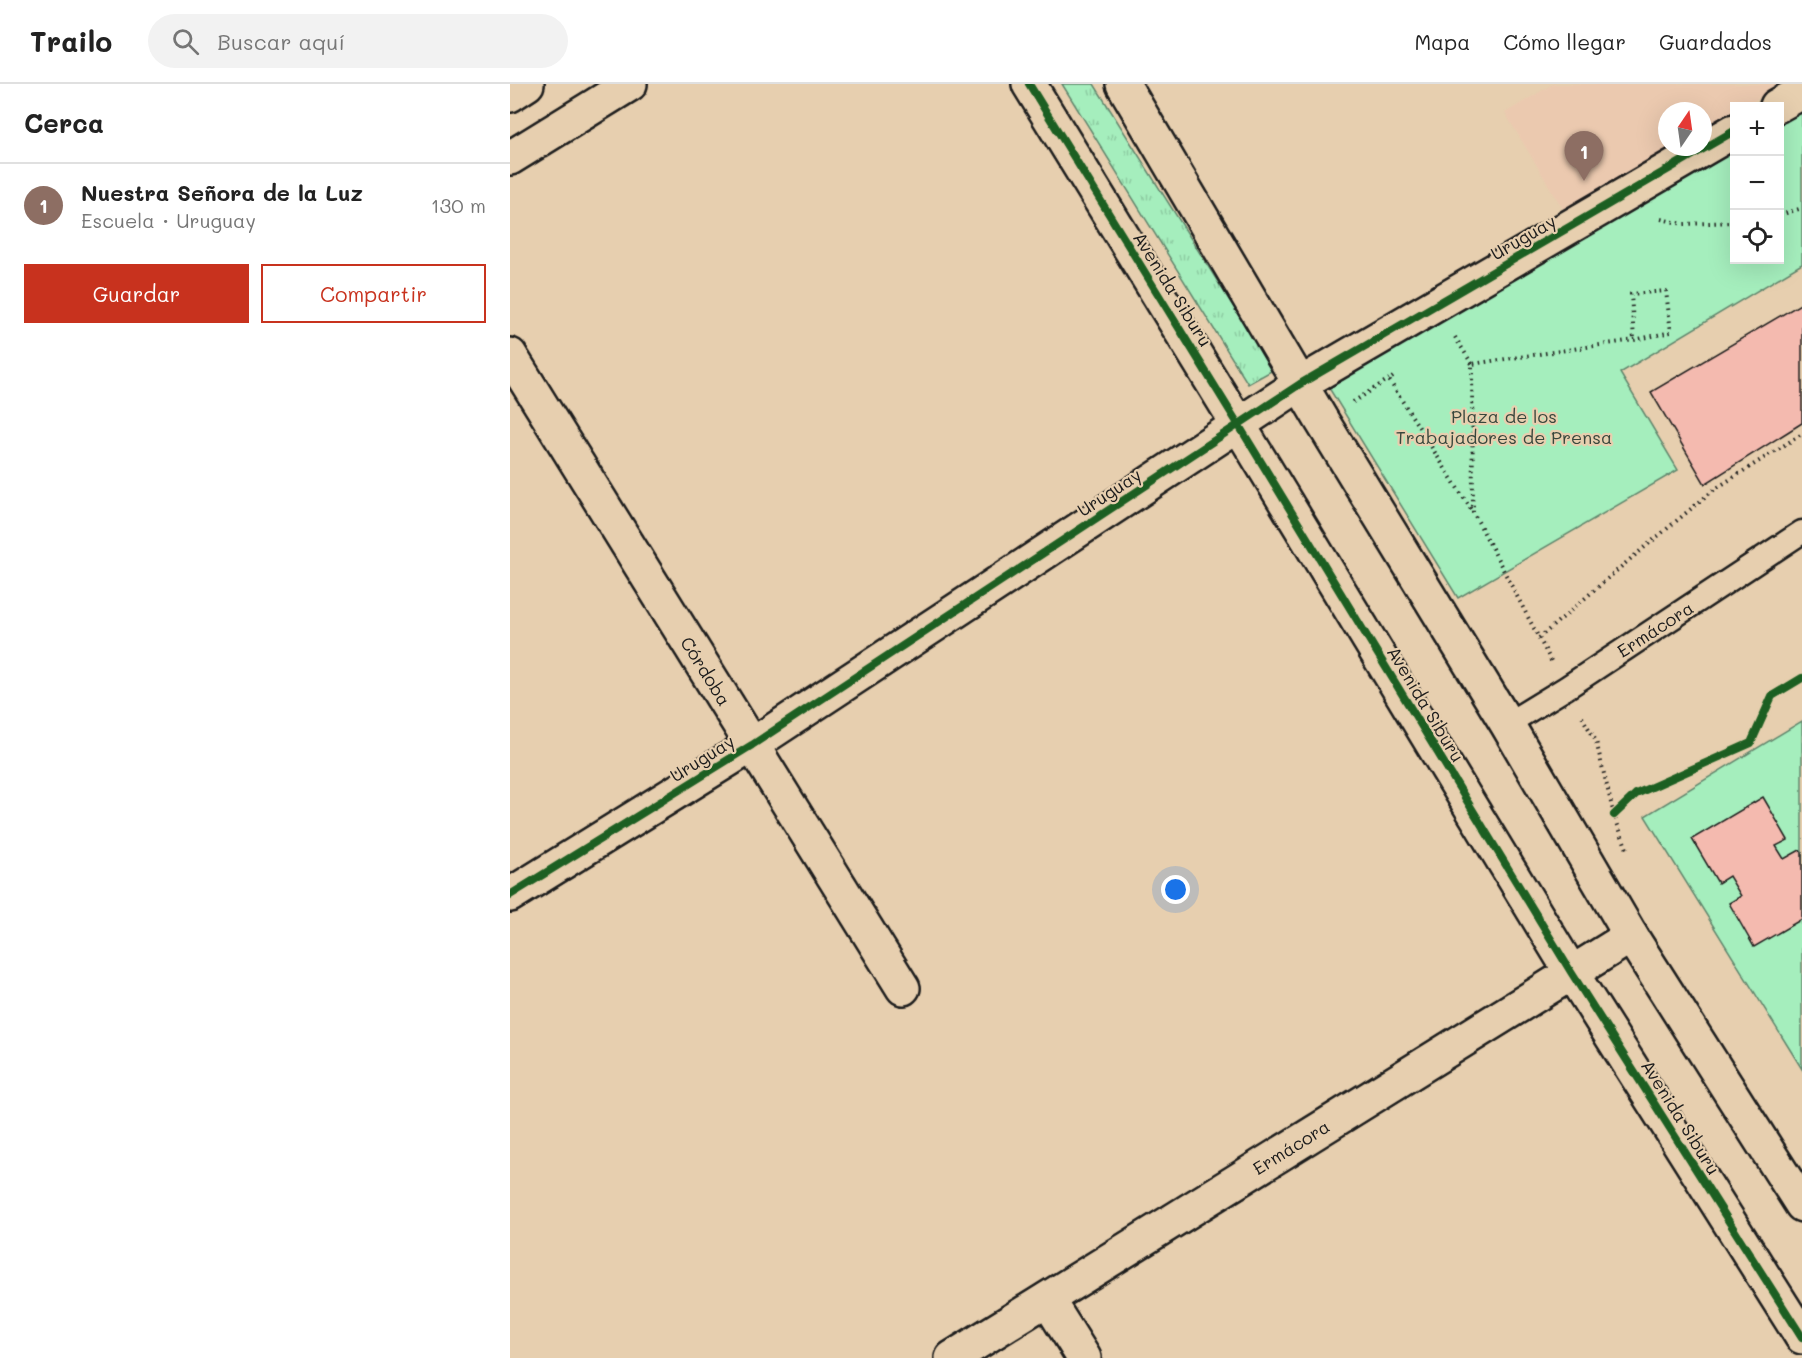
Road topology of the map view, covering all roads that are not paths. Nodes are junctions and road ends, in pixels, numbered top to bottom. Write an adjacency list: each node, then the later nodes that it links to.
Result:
1 (527, 84): 6 (street)
2 (630, 84): 9 (street)
3 (1029, 84): 12 (street, Avenida Siburu)
4 (1123, 84): 11 (street)
5 (1802, 92): 7 (street)
6 (510, 95)
7 (1784, 102)
8 (1730, 134): 11 (street, Uruguay)
9 (510, 158)
10 (510, 355): 15 (street, Córdoba)
11 (1300, 384): 12 (street, Uruguay); 14 (street)
12 (1238, 424): 15 (street, Uruguay); 18 (street, Avenida Siburu)
13 (1802, 532): 14 (lane, Ermácora)
14 (1507, 724): 17 (street)
15 (752, 745): 16 (street, Uruguay); 19 (street, Córdoba)
16 (510, 895)
17 (1631, 936): 18 (street, Ermácora); 20 (street)
18 (1571, 972): 21 (street, Ermácora); 22 (street, Avenida Siburu)
19 (903, 988)
20 (1802, 1205)
21 (1047, 1299): 23 (street, Ermácora); 24 (street)
22 (1802, 1336)
23 (952, 1358)
24 (1083, 1358)

